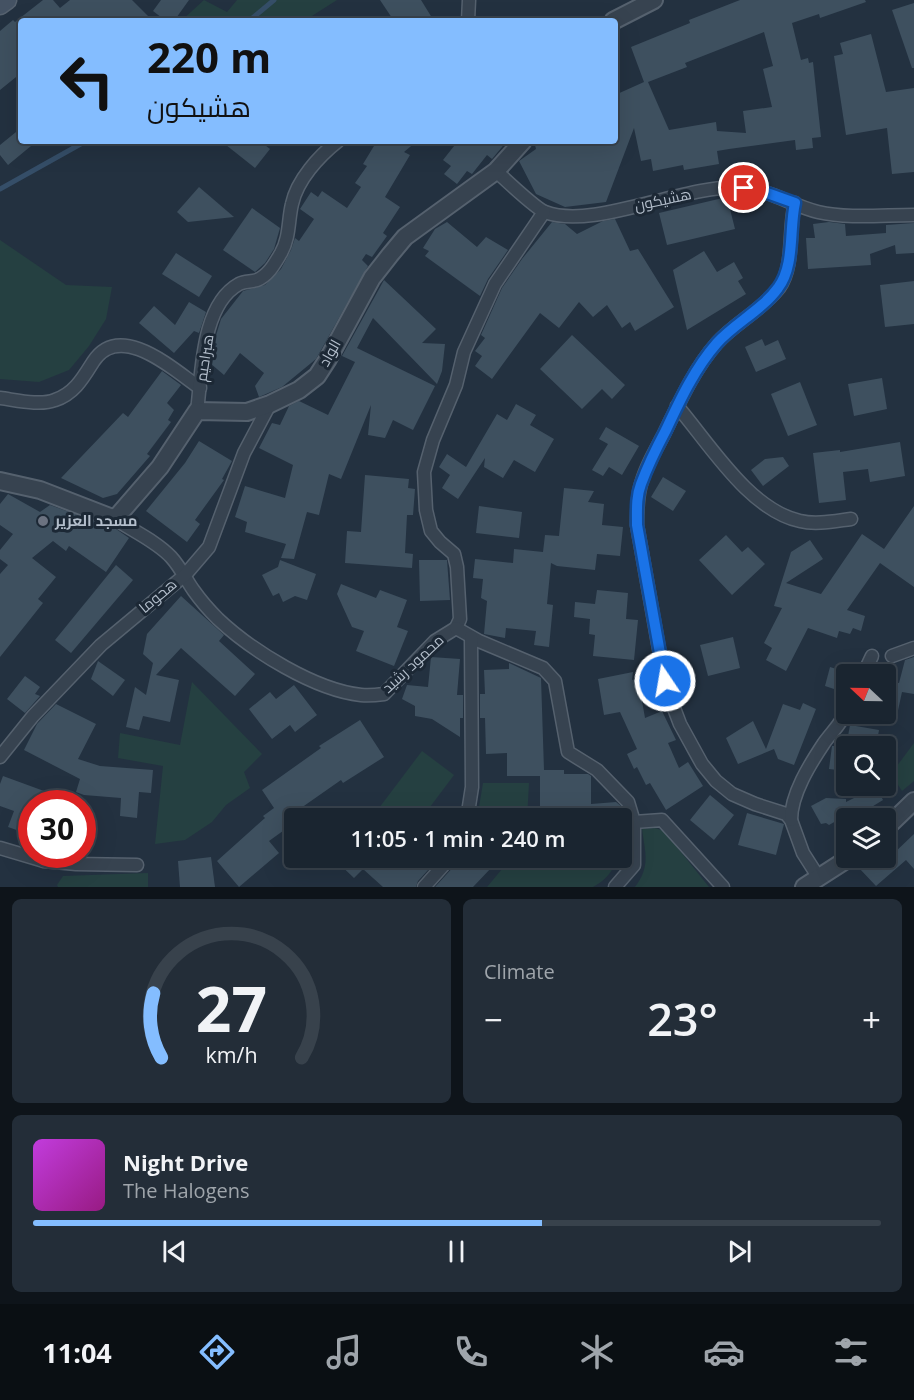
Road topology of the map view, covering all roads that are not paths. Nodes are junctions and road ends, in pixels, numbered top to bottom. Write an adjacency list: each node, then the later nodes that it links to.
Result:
1 (7, 0): 4 (main road)
2 (470, 0): 5 (street)
3 (654, 0): 6 (street)
4 (0, 5)
5 (468, 18)
6 (618, 18)
7 (335, 144): 13 (street, هبراحيم)
8 (520, 144): 9 (street, الواد)
9 (495, 171): 11 (street); 15 (street, الواد)
10 (795, 203): 11 (street, هشيكون); 12 (street, هشيكون); 16 (street)
11 (544, 212): 22 (street)
12 (914, 215)
13 (200, 388): 14 (street); 17 (street, هبراحيم)
14 (0, 398)
15 (270, 404): 17 (street, الواد); 21 (street, هحوما)
16 (677, 406): 20 (street); 33 (street)
17 (197, 411): 19 (street)
18 (0, 481): 19 (street, محمود رشيد)
19 (115, 519): 21 (street, محمود رشيد)
20 (851, 519)
21 (185, 575): 22 (street, محمود رشيد); 29 (street, هحوما)
22 (456, 628): 23 (street, محمود رشيد)
23 (471, 637): 31 (street); 34 (street, محمود رشيد)
24 (914, 648): 26 (street)
25 (872, 656): 27 (street)
26 (892, 656)
27 (868, 664)
28 (837, 724): 33 (street)
29 (0, 757)
30 (914, 801): 32 (street)
31 (469, 808)
32 (896, 818)
33 (792, 820): 39 (street)
34 (634, 822): 41 (street); 42 (street)
35 (0, 848): 36 (street)
36 (137, 865)
37 (836, 867): 39 (street)
38 (441, 868): 40 (street)
39 (812, 883)
40 (424, 887)
41 (615, 887)
42 (723, 887)

